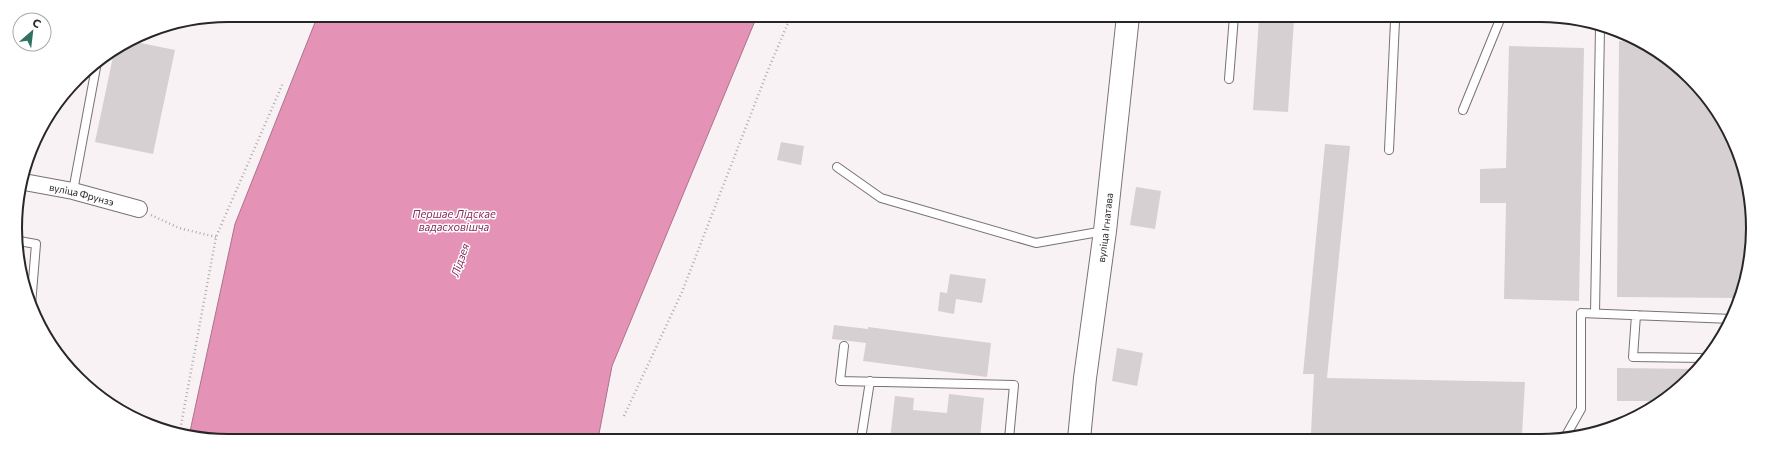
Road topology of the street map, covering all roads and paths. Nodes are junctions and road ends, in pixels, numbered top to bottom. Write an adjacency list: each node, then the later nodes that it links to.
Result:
1 (788, 22): 26 (path)
2 (1127, 22): 16 (street, вуліца Ігнатава)
3 (1233, 22): 8 (lane)
4 (1395, 22): 11 (lane)
5 (1499, 22): 10 (lane)
6 (1600, 31): 20 (lane)
7 (95, 71): 14 (lane)
8 (1228, 79)
9 (283, 83): 17 (path)
10 (1463, 110)
11 (1389, 150)
12 (837, 167): 16 (lane)
13 (27, 183): 14 (street, вуліца Фрунзэ)
14 (73, 190): 15 (street, вуліца Фрунзэ)
15 (138, 208): 17 (path)
16 (1105, 231): 31 (street, вуліца Ігнатава)
17 (216, 237): 27 (path)
18 (22, 242): 19 (lane)
19 (32, 291)
20 (1595, 313): 21 (lane); 28 (lane)
21 (1636, 315): 22 (lane); 24 (lane)
22 (1725, 319)
23 (844, 346): 25 (lane)
24 (1699, 358)
25 (870, 381): 29 (lane); 30 (lane)
26 (624, 416)
27 (180, 428)
28 (1568, 432)
29 (862, 434)
30 (1009, 434)
31 (1079, 434)

